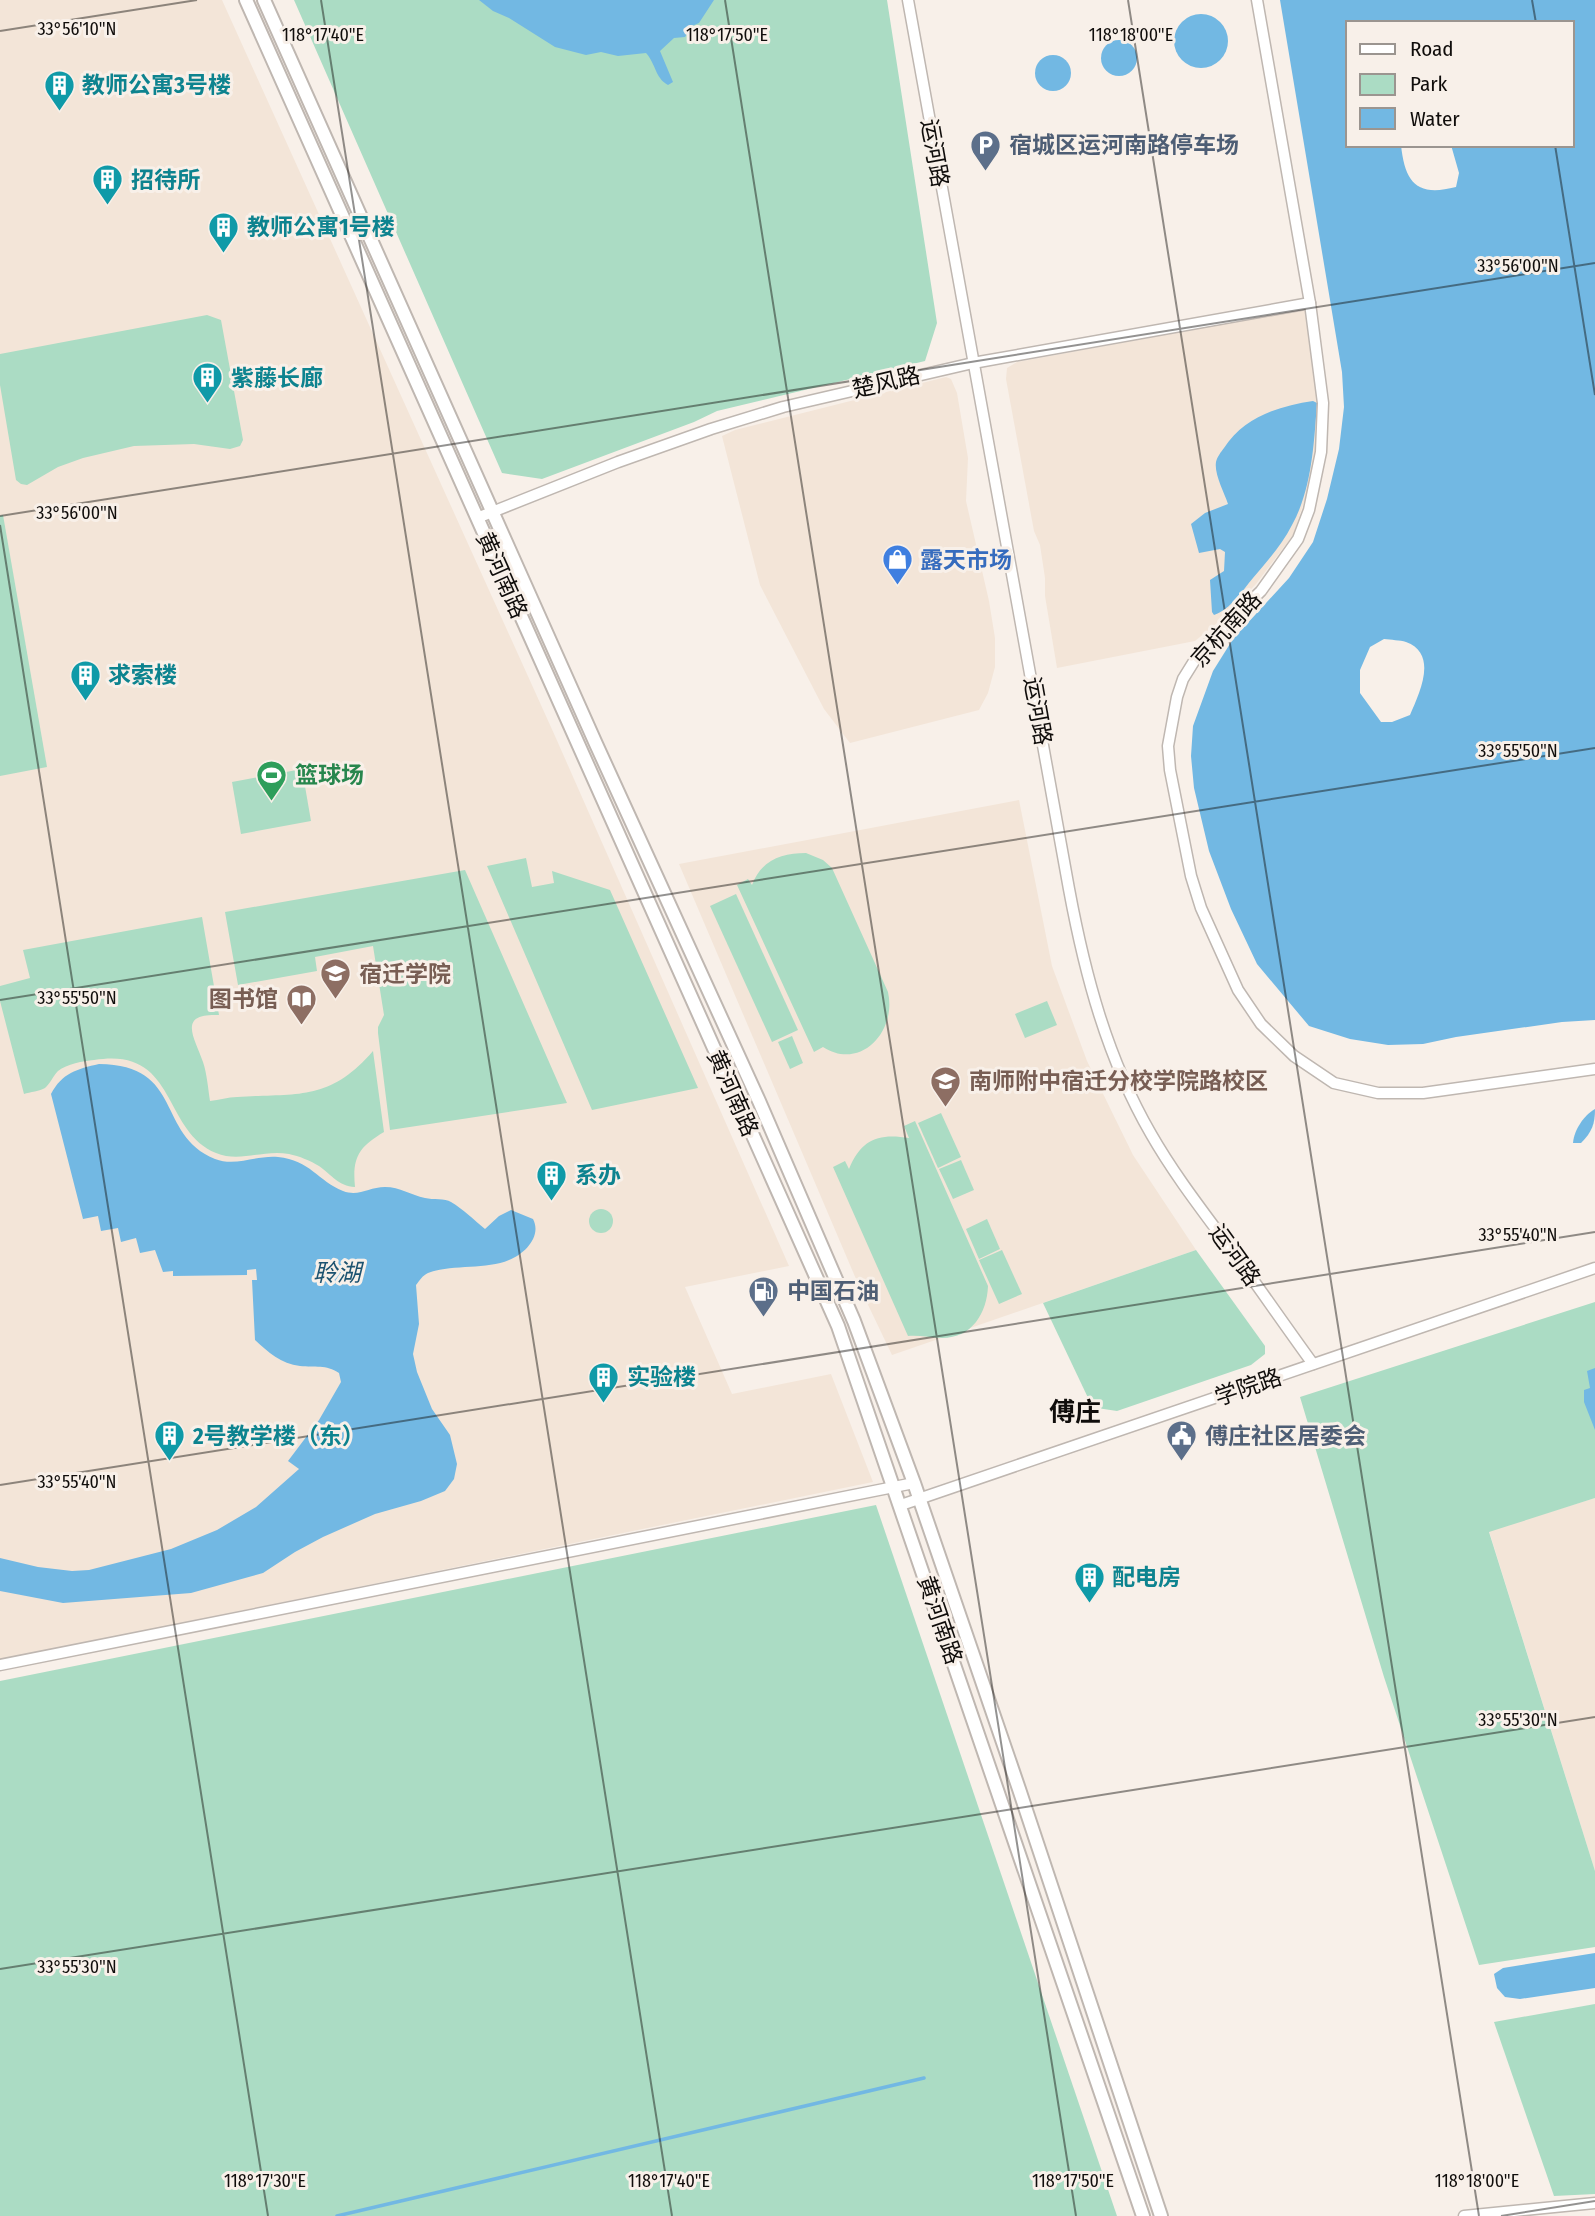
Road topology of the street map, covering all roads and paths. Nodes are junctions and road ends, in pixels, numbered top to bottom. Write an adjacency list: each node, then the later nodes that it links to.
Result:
1 (246, 0): 8 (main road, 黄河南路)
2 (264, 0): 7 (main road, 黄河南路)
3 (908, 0): 6 (street, 运河路)
4 (1257, 0): 5 (street, 京杭南路)
5 (1310, 303): 6 (street, 楚风路); 9 (street, 京杭南路)
6 (973, 363): 7 (street, 楚风路); 11 (street, 运河路)
7 (492, 512): 8 (street, 楚风路); 12 (main road, 黄河南路)
8 (477, 518): 13 (main road, 黄河南路)
9 (1595, 1069)
10 (1595, 1268): 11 (street, 学院路)
11 (1313, 1364): 14 (street, 学院路)
12 (914, 1483): 13 (street); 14 (main road, 黄河南路)
13 (895, 1487): 15 (main road, 黄河南路); 16 (street)
14 (920, 1499): 15 (street, 学院路); 19 (main road, 黄河南路)
15 (901, 1505): 18 (main road, 黄河南路)
16 (0, 1665)
17 (1595, 2203): 20 (street)
18 (1143, 2216)
19 (1161, 2216)
20 (1464, 2216)

